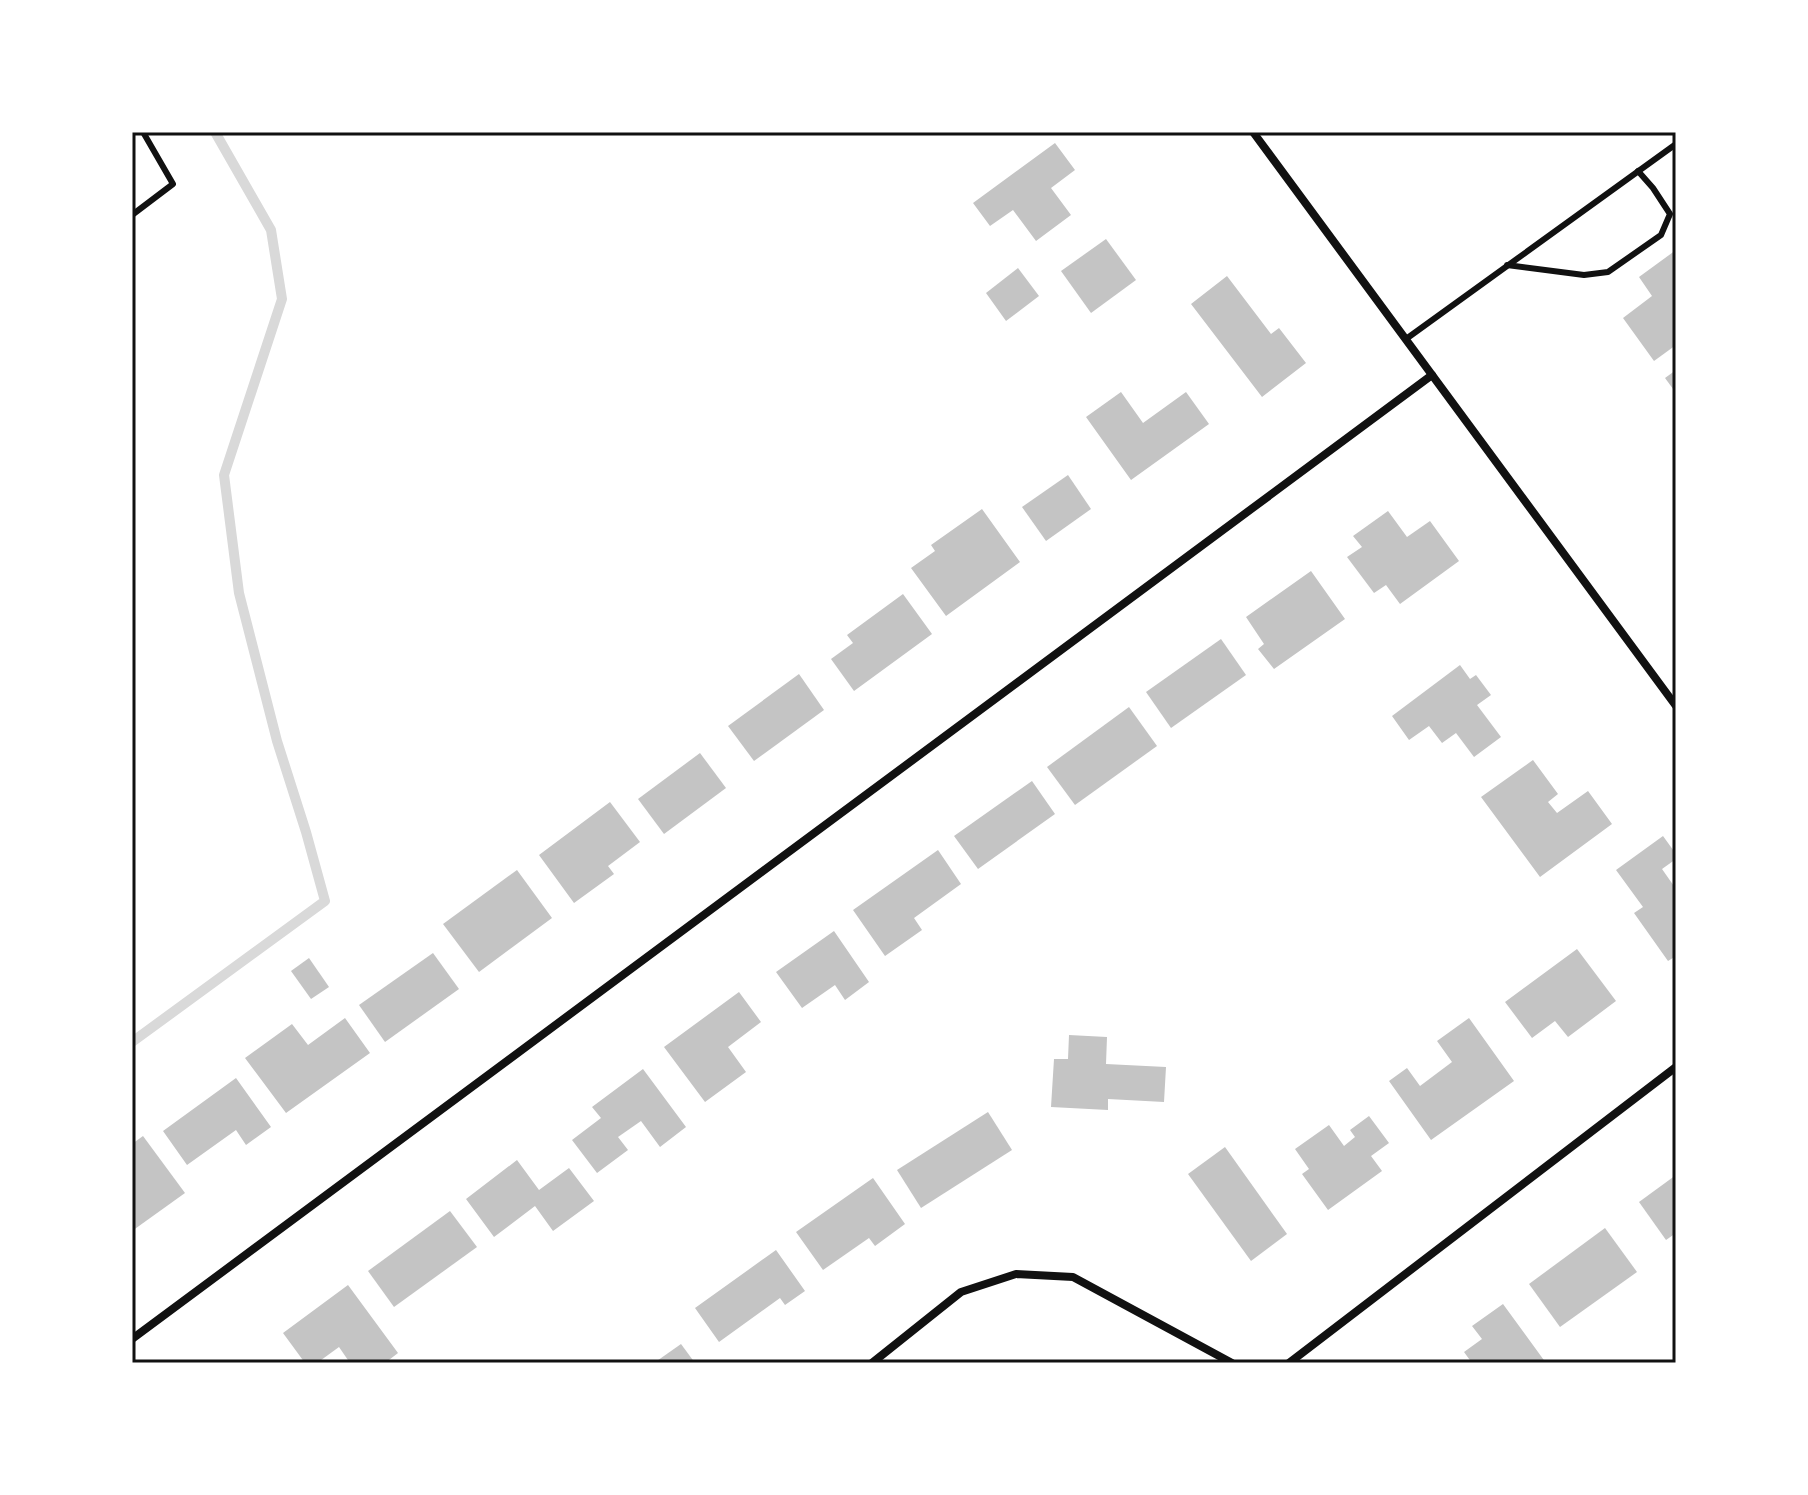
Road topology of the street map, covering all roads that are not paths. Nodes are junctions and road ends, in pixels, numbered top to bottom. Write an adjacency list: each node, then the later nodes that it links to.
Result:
1 (143, 132): 5 (lane)
2 (1253, 132): 7 (street)
3 (1676, 144): 4 (lane)
4 (1638, 171): 6 (lane); 6 (lane)
5 (132, 215)
6 (1507, 265): 7 (lane)
7 (1406, 339): 8 (street)
8 (1432, 375): 9 (street); 11 (street)
9 (1676, 706)
10 (1676, 1067): 14 (street)
11 (132, 1339)
12 (872, 1363): 13 (street)
13 (1232, 1363)
14 (1289, 1363)

